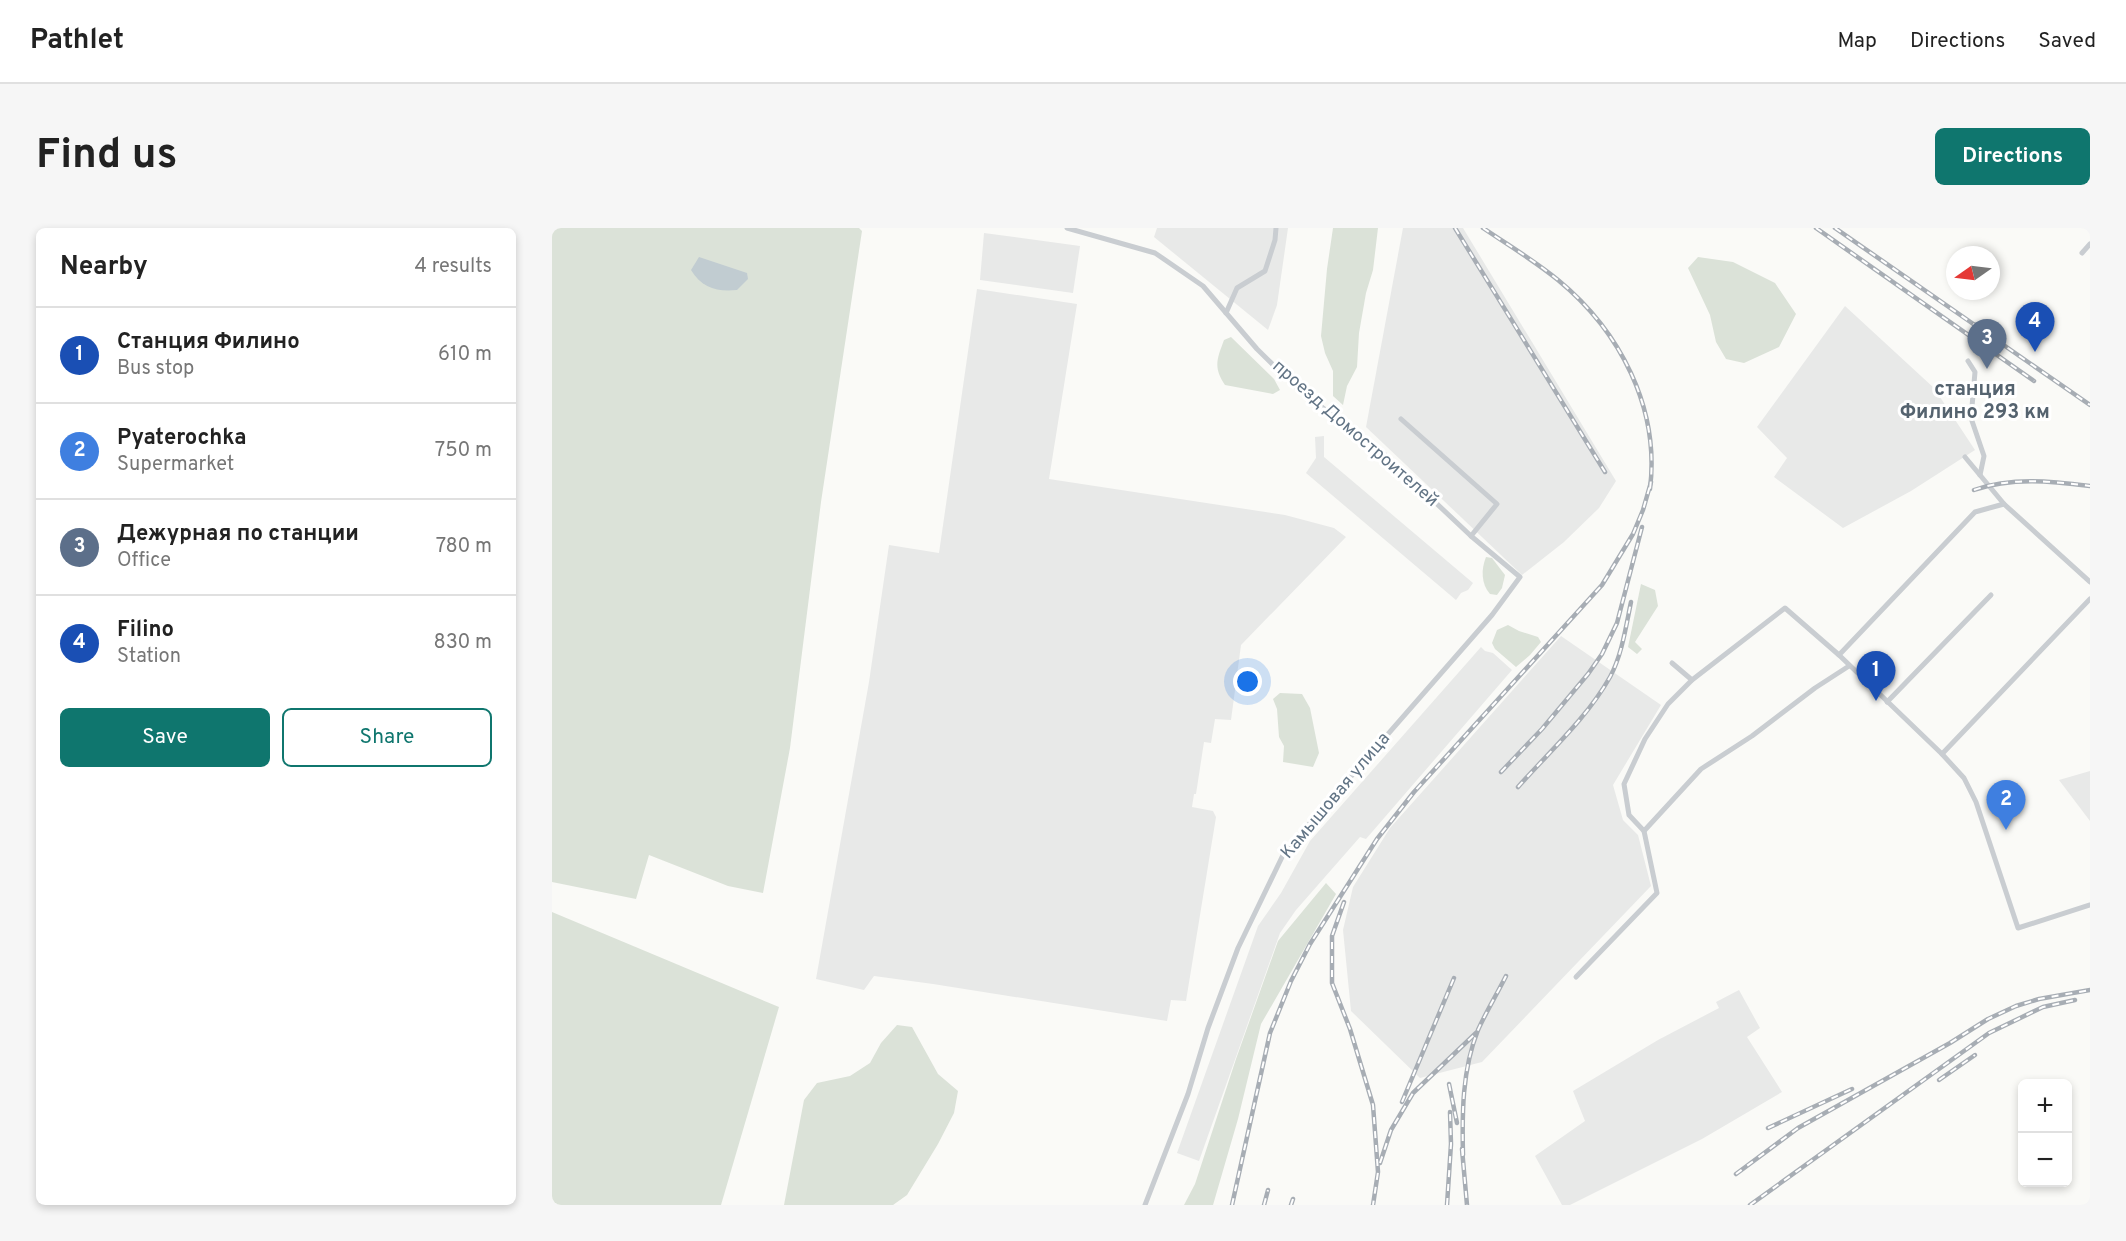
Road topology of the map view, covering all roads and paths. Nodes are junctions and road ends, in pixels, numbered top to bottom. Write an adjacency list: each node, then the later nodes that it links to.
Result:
1 (1067, 228): 5 (street, проезд Домостроителей)
2 (1276, 228): 5 (street)
3 (2090, 244): 4 (street)
4 (2082, 253)
5 (1227, 313): 11 (street, проезд Домостроителей)
6 (1968, 361): 9 (street)
7 (1401, 419): 11 (street)
8 (1965, 457): 9 (street)
9 (1980, 476): 10 (street)
10 (2004, 504): 13 (street); 16 (street)
11 (1471, 536): 12 (street, проезд Домостроителей)
12 (1520, 577): 25 (street, Камышовая улица)
13 (2090, 582)
14 (1991, 596): 20 (street)
15 (2090, 599): 21 (street)
16 (1839, 655): 18 (street); 19 (street)
17 (1672, 663): 19 (street)
18 (1849, 666): 20 (street); 22 (street)
19 (1692, 680): 22 (street)
20 (1887, 702): 21 (street)
21 (1942, 754): 23 (street)
22 (1644, 831): 24 (street)
23 (2090, 905)
24 (1576, 978)
25 (1145, 1205)

